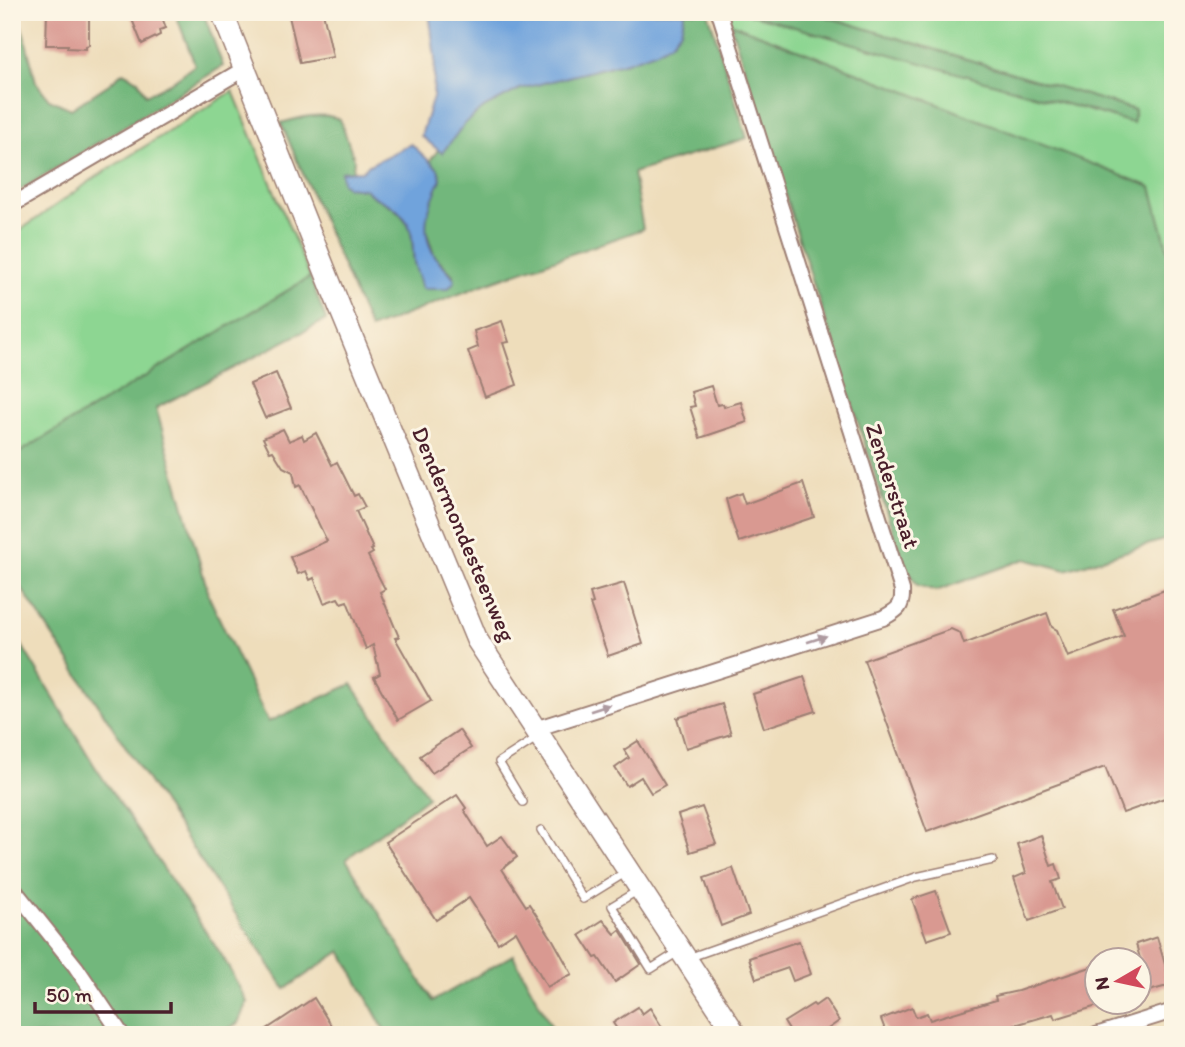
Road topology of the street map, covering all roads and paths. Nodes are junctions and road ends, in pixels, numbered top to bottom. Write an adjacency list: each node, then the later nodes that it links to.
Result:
1 (222, 12): 3 (main road, Dendermondesteenweg)
2 (719, 12): 5 (street, Zenderstraat, one-way to 2)
3 (244, 69): 4 (street); 5 (main road, Dendermondesteenweg)
4 (12, 205)
5 (537, 733): 6 (lane); 9 (main road, Dendermondesteenweg)
6 (523, 802)
7 (541, 830): 9 (lane)
8 (993, 860): 12 (lane)
9 (628, 871): 11 (main road, Dendermondesteenweg)
10 (12, 887): 14 (street)
11 (640, 889): 12 (main road, Dendermondesteenweg); 12 (lane)
12 (683, 955): 15 (main road, Dendermondesteenweg)
13 (1173, 1011): 16 (street)
14 (122, 1035)
15 (736, 1035)
16 (1096, 1035)

